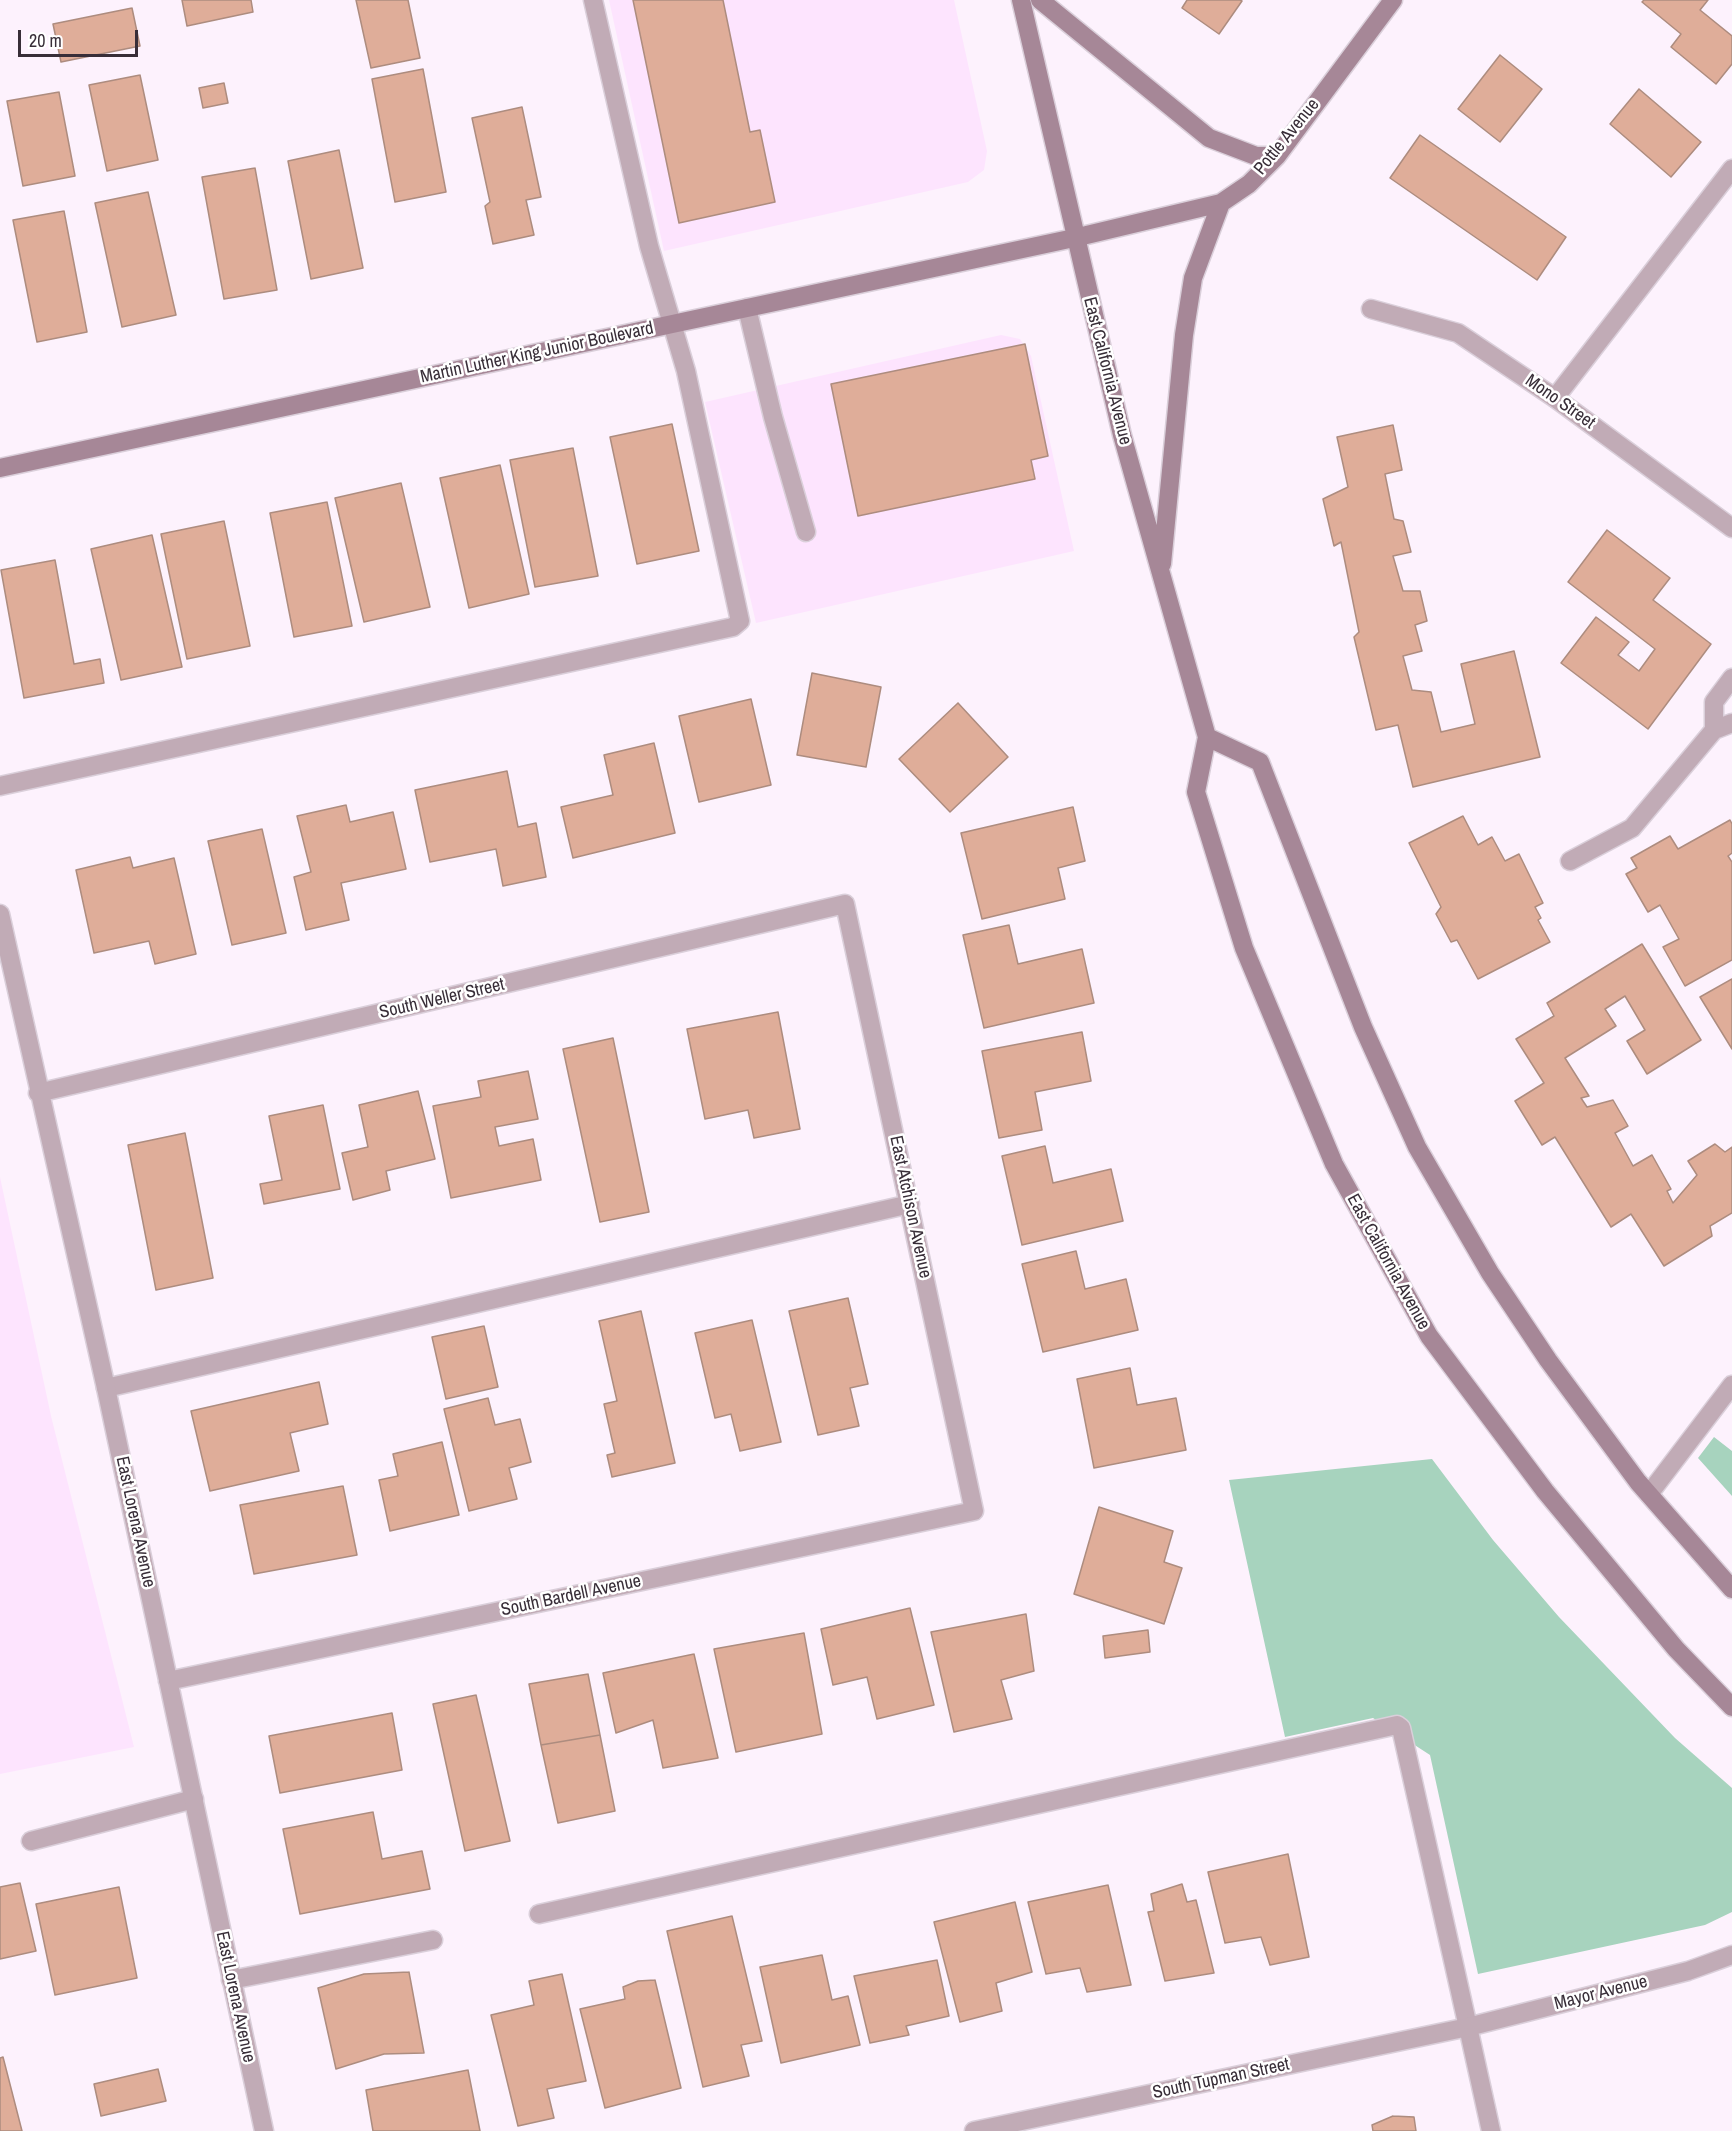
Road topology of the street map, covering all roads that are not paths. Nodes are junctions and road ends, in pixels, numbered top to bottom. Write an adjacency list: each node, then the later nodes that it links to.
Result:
1 (593, 0): 11 (street)
2 (1021, 0): 8 (main road, East California Avenue)
3 (1040, 0): 5 (main road)
4 (1393, 0): 5 (main road, Pottle Avenue)
5 (1277, 156): 7 (main road, Pottle Avenue)
6 (1732, 169): 12 (street)
7 (1221, 203): 8 (main road, Pottle Avenue); 16 (main road)
8 (1074, 238): 9 (main road, Martin Luther King Junior Boulevard); 16 (main road, East California Avenue)
9 (747, 308): 11 (main road, Martin Luther King Junior Boulevard); 15 (street)
10 (1371, 309): 12 (street, Mono Street)
11 (672, 324): 13 (main road, Martin Luther King Junior Boulevard); 21 (street)
12 (1555, 398): 14 (street, Mono Street)
13 (0, 468)
14 (1732, 528)
15 (806, 532)
16 (1161, 575): 20 (main road, East California Avenue)
17 (1732, 678): 19 (street)
18 (1732, 723): 19 (street)
19 (1714, 730): 22 (street)
20 (1207, 737): 29 (main road); 33 (main road, East California Avenue)
21 (0, 786)
22 (1570, 861)
23 (846, 904): 25 (street, South Weller Street); 26 (street, East Atchison Avenue)
24 (0, 914): 25 (street, East Lorena Avenue)
25 (38, 1093): 28 (street, East Lorena Avenue)
26 (910, 1204): 28 (street); 30 (street, East Atchison Avenue)
27 (1732, 1385): 29 (street)
28 (106, 1388): 32 (street, East Lorena Avenue)
29 (1649, 1494): 31 (main road)
30 (974, 1511): 32 (street, South Bardell Avenue)
31 (1732, 1589)
32 (168, 1681): 34 (street, East Lorena Avenue)
33 (1732, 1707)
34 (194, 1799): 35 (street); 39 (street, East Lorena Avenue)
35 (31, 1841)
36 (539, 1914): 40 (street)
37 (433, 1940): 39 (street)
38 (1732, 1955): 40 (street, Mayor Avenue)
39 (231, 1980): 41 (street, East Lorena Avenue)
40 (1468, 2027): 42 (street, South Tupman Street); 43 (street)
41 (264, 2131)
42 (974, 2131)
43 (1491, 2131)

